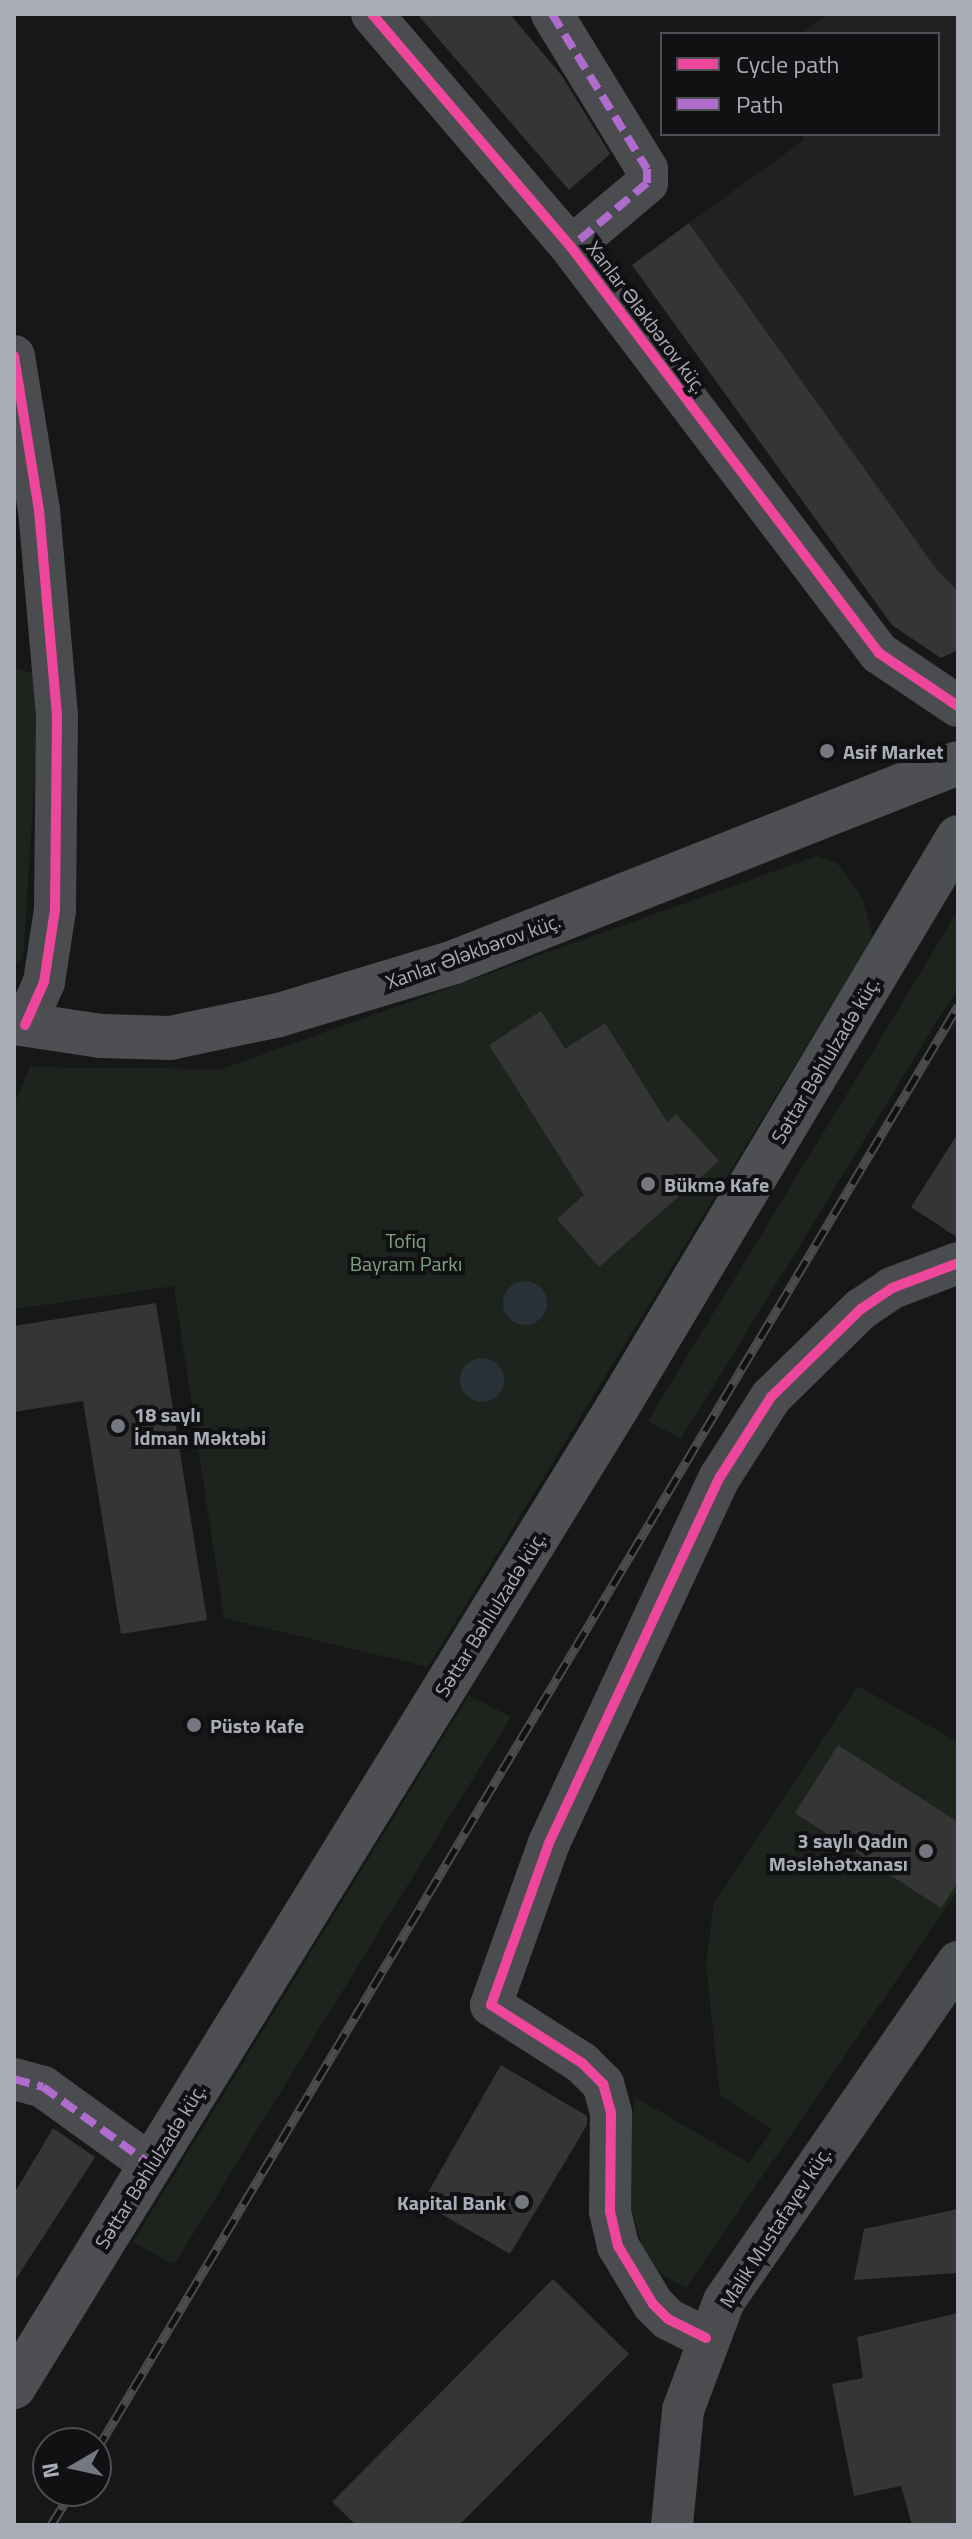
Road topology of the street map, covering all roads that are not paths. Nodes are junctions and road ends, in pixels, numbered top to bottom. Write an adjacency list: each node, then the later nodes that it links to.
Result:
1 (372, 14): 3 (street, Xanlar Ələkbərov küç.)
2 (552, 14): 3 (street)
3 (571, 247): 5 (street, Xanlar Ələkbərov küç.)
4 (14, 356): 8 (street)
5 (958, 706)
6 (958, 763): 8 (main road, Xanlar Ələkbərov küç.)
7 (958, 837): 12 (main road, Səttar Bəhlulzadə küç.)
8 (19, 1024)
9 (958, 1263): 13 (street)
10 (958, 1962): 13 (street, Malik Mustafayev küç.)
11 (14, 2079): 12 (street)
12 (151, 2165): 14 (main road, Səttar Bəhlulzadə küç.)
13 (706, 2338): 15 (street, Malik Mustafayev küç.)
14 (14, 2387)
15 (672, 2525)

